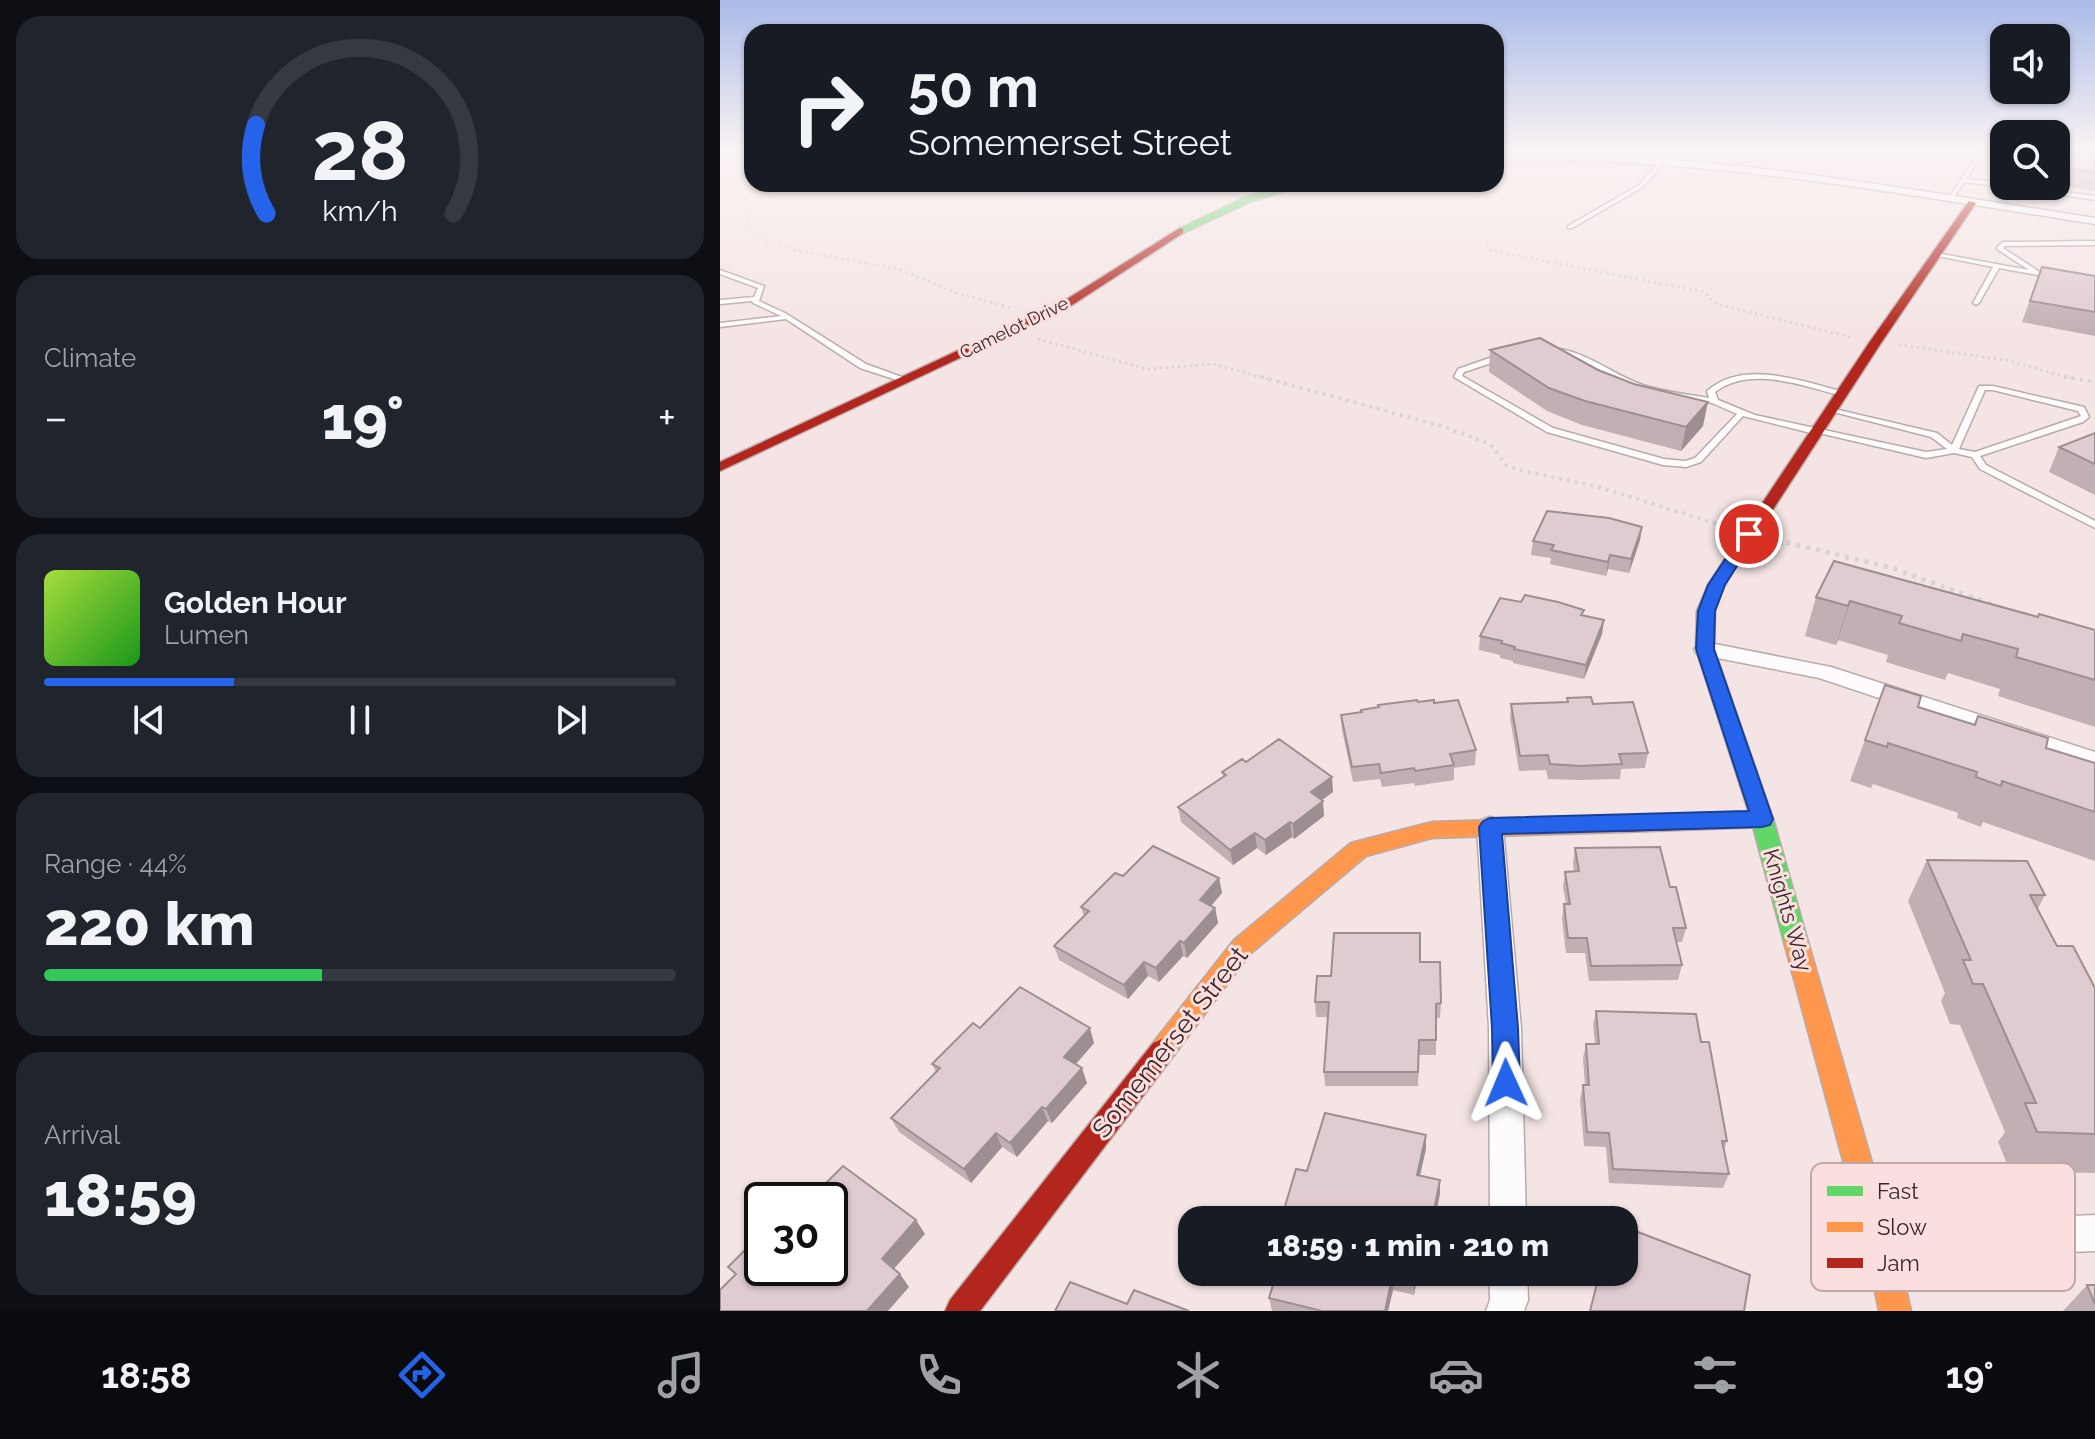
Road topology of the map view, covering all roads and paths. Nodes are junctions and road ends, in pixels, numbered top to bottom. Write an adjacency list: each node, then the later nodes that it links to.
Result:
1 (1219, 212): 20 (street, Camelot Drive)
2 (1596, 212): 7 (lane)
3 (1966, 212): 10 (street, Knights Way)
4 (2035, 212): 6 (street)
5 (750, 216): 20 (path)
6 (2095, 221)
7 (1570, 227)
8 (1487, 243): 21 (path)
9 (2095, 243): 13 (lane)
10 (1936, 255): 11 (lane); 21 (street, Knights Way)
11 (1997, 266): 13 (lane); 17 (lane)
12 (720, 272): 15 (lane)
13 (2040, 274): 14 (lane)
14 (2065, 276)
15 (757, 299): 16 (lane); 18 (lane)
16 (720, 302)
17 (1976, 303)
18 (787, 317): 19 (lane); 24 (lane)
19 (720, 325)
20 (1030, 329): 24 (street, Camelot Drive); 35 (path)
21 (1875, 343): 25 (path); 26 (street, Knights Way)
22 (1537, 348): 27 (lane)
23 (1510, 355): 29 (lane)
24 (907, 380): 33 (street, Camelot Drive)
25 (2095, 382)
26 (1842, 394): 27 (lane); 28 (street, Knights Way)
27 (1714, 401): 29 (lane)
28 (1830, 410): 30 (street, Knights Way); 31 (lane)
29 (1741, 414): 30 (lane)
30 (1816, 431): 31 (lane); 35 (street, Knights Way)
31 (1954, 450): 32 (lane); 32 (lane)
32 (1975, 455): 34 (lane)
33 (720, 467)
34 (2095, 525)
35 (1749, 534): 36 (path); 37 (street, Knights Way)
36 (2017, 614)
37 (1705, 649): 38 (street); 39 (street, Knights Way)
38 (2095, 761)
39 (1762, 819): 40 (street, Somemerset Street); 41 (street, Knights Way)
40 (1490, 827): 42 (street); 47 (street, Somemerset Street)
41 (1858, 1163)
42 (1508, 1206)
43 (2095, 1233): 44 (street)
44 (2075, 1234)
45 (1508, 1286): 48 (street)
46 (1891, 1291): 49 (street, Knights Way)
47 (961, 1311)
48 (1505, 1311)
49 (1895, 1311)

